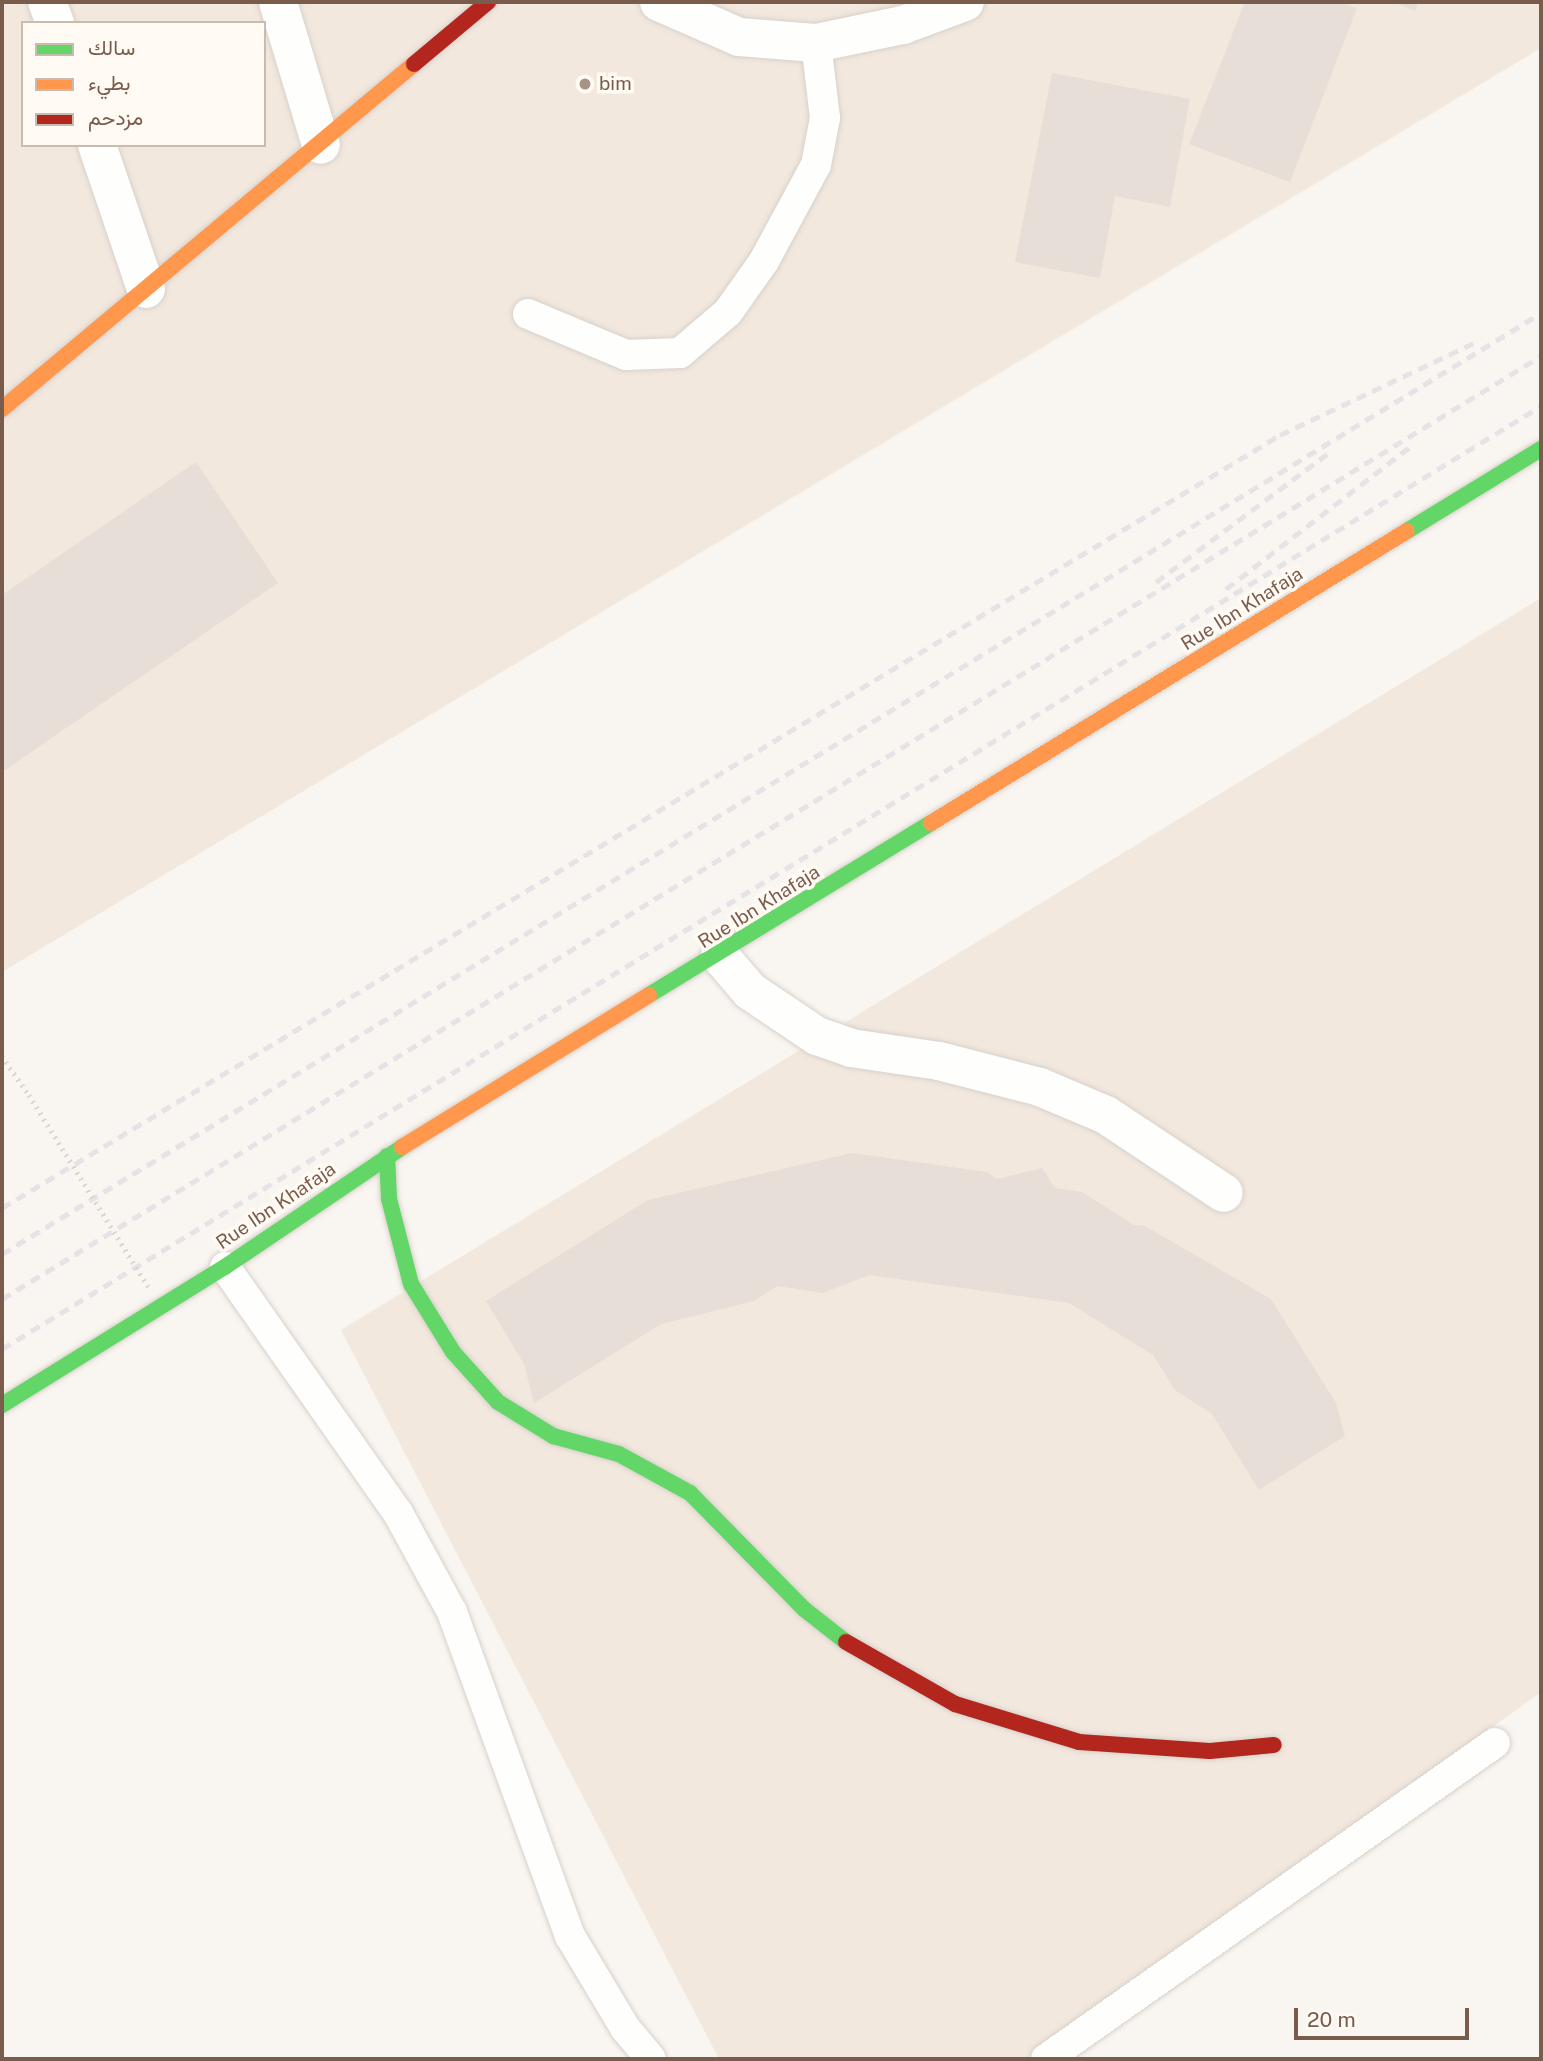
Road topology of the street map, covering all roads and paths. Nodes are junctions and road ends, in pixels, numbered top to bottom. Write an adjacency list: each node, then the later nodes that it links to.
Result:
1 (47, 2): 6 (street)
2 (278, 2): 8 (street)
3 (488, 2): 8 (street)
4 (659, 2): 7 (street)
5 (965, 2): 7 (street)
6 (54, 21)
7 (816, 43): 11 (lane)
8 (321, 145): 10 (street)
9 (98, 147): 10 (street)
10 (146, 289): 12 (street)
11 (528, 314)
12 (2, 409)
13 (1541, 449): 14 (street, Rue Ibn Khafaja)
14 (720, 956): 16 (street, Rue Ibn Khafaja); 17 (street)
15 (2, 1056): 19 (path, bridge)
16 (387, 1156): 18 (street, Rue Ibn Khafaja); 22 (street)
17 (1224, 1193)
18 (225, 1266): 20 (street, Rue Ibn Khafaja); 23 (lane)
19 (151, 1291)
20 (2, 1405)
21 (1495, 1743): 24 (lane)
22 (1274, 1745)
23 (651, 2059)
24 (1046, 2059)

